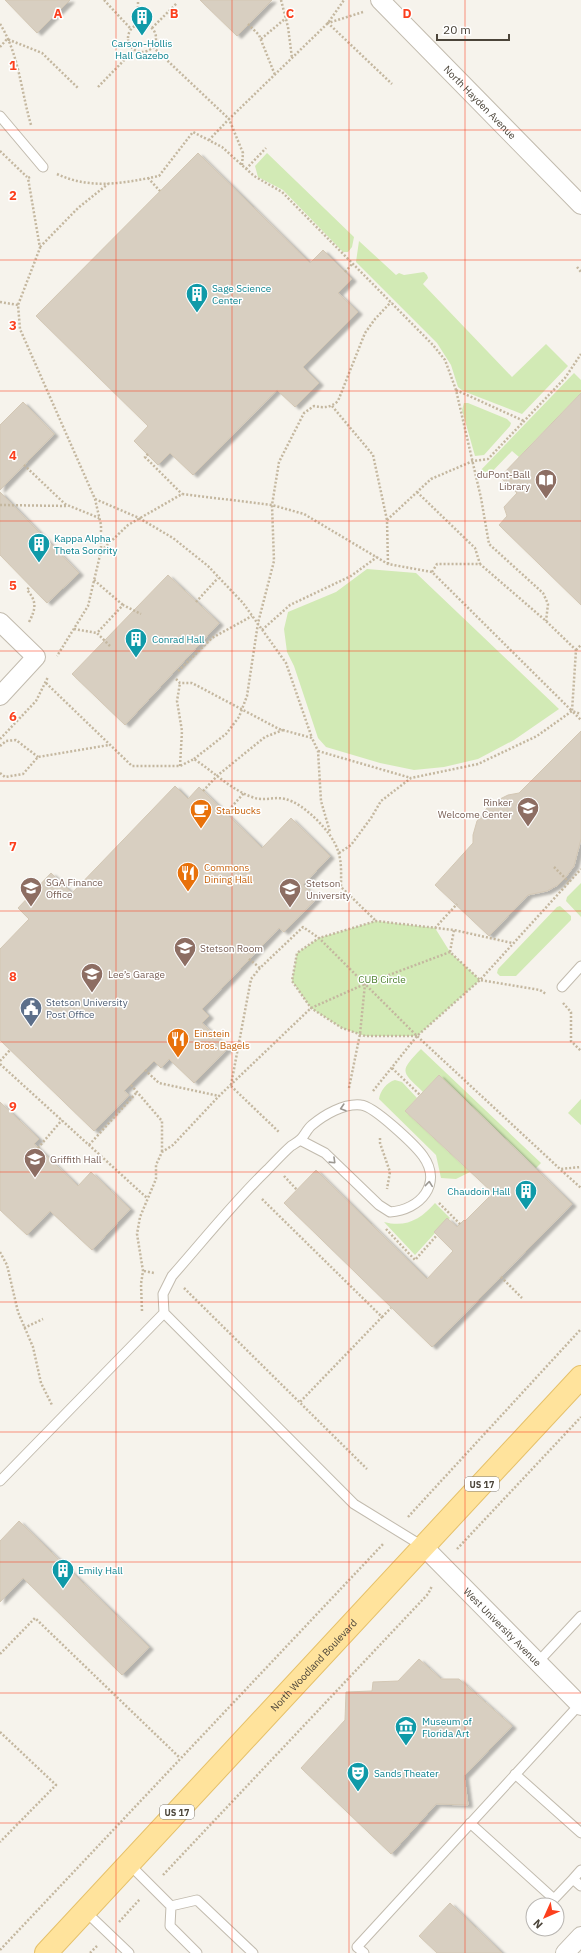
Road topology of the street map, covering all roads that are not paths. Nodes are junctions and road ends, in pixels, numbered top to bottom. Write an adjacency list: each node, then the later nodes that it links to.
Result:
1 (374, 5): 4 (street, North Hayden Avenue)
2 (0, 116): 3 (lane)
3 (43, 167)
4 (581, 205)
5 (0, 622): 6 (street)
6 (0, 696)
7 (581, 966): 8 (lane)
8 (562, 987)
9 (300, 1140): 9 (lane, one-way to 9); 10 (lane)
10 (164, 1313): 12 (lane); 13 (lane)
11 (581, 1377): 13 (main road, North Woodland Boulevard / US 17)
12 (0, 1481)
13 (424, 1547): 15 (street, West University Avenue); 20 (main road, North Woodland Boulevard / US 17)
14 (581, 1616): 15 (lane)
15 (538, 1662): 16 (street, West University Avenue)
16 (580, 1705): 17 (lane)
17 (515, 1774): 18 (lane); 19 (lane)
18 (470, 1823): 22 (lane); 31 (lane)
19 (581, 1833)
20 (129, 1864): 24 (lane); 25 (main road, North Woodland Boulevard / US 17)
21 (581, 1870): 22 (lane)
22 (573, 1879): 23 (lane)
23 (581, 1886)
24 (171, 1906): 29 (lane); 30 (lane)
25 (85, 1911): 27 (main road, North Woodland Boulevard / US 17); 28 (lane)
26 (581, 1936): 32 (street)
27 (46, 1953)
28 (128, 1953)
29 (197, 1953)
30 (253, 1953)
31 (364, 1953)
32 (565, 1953)

